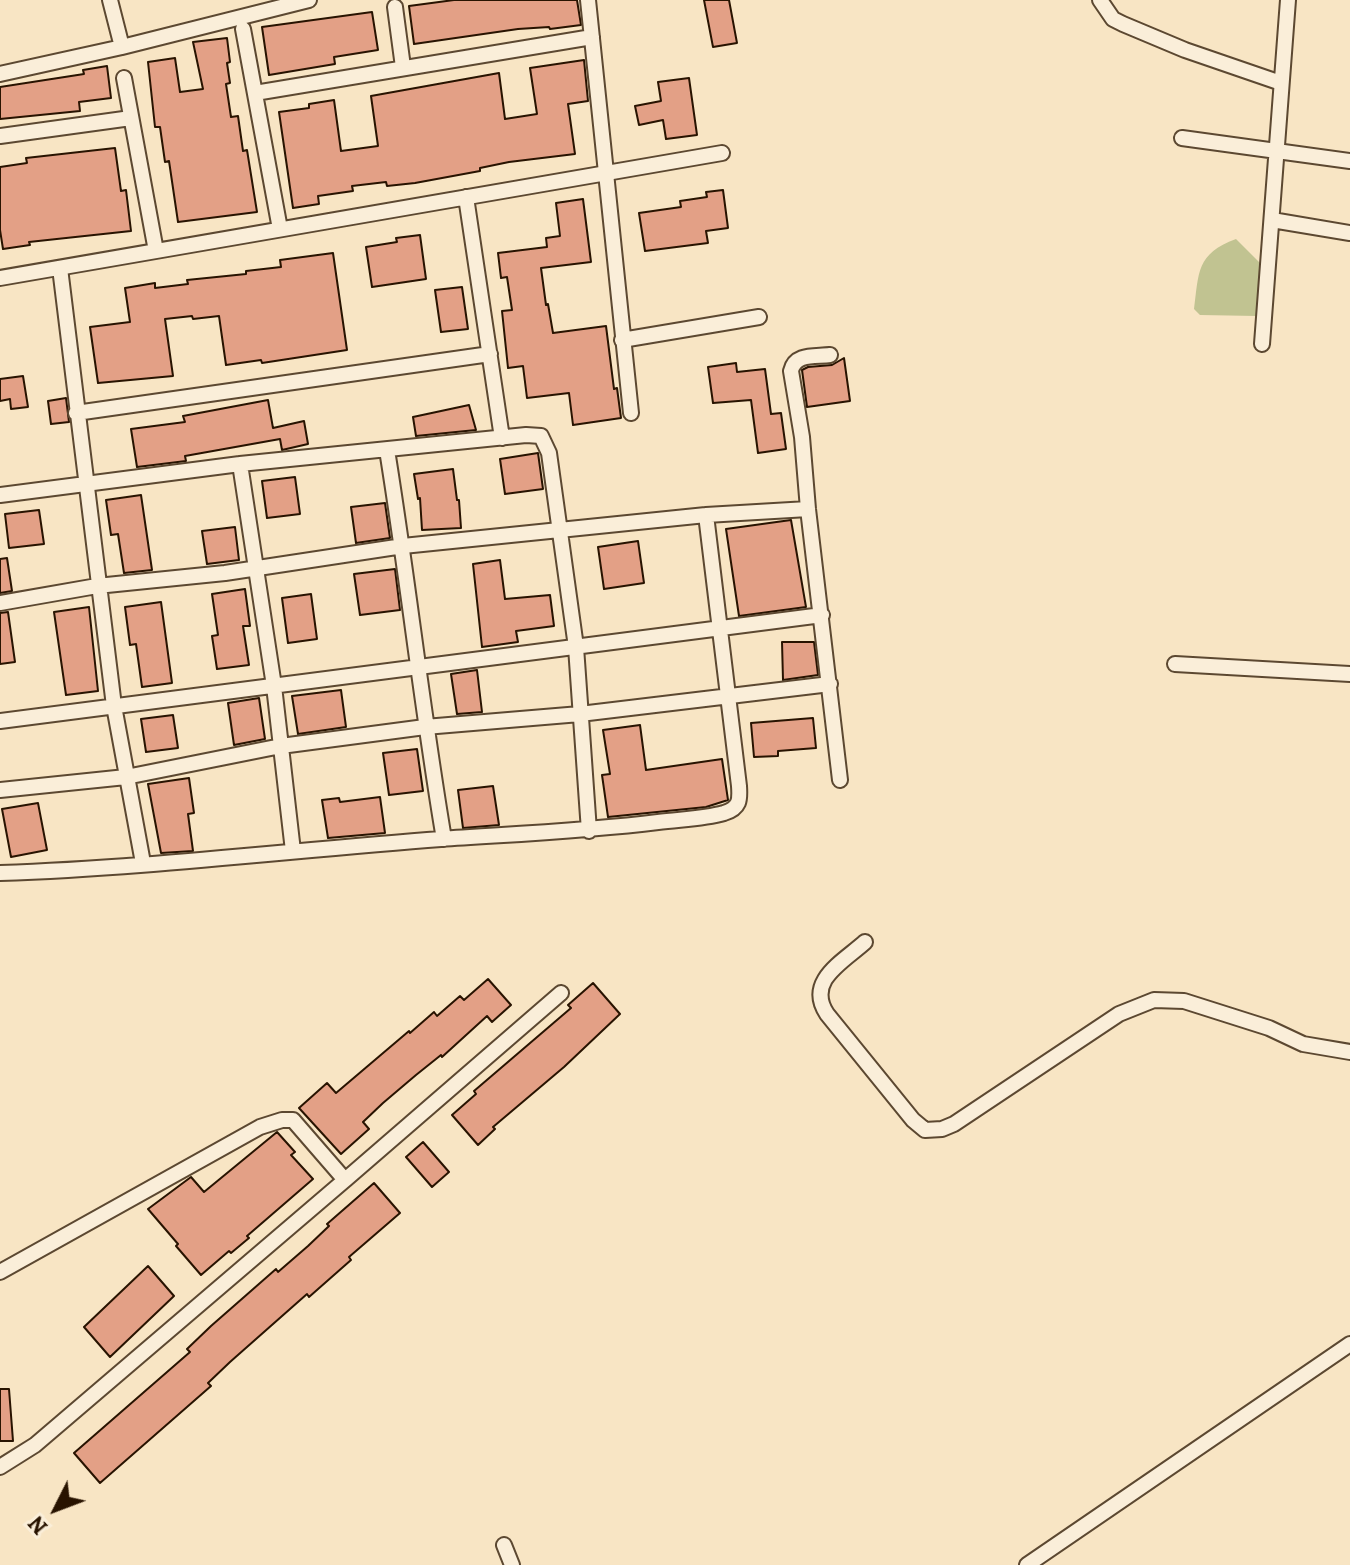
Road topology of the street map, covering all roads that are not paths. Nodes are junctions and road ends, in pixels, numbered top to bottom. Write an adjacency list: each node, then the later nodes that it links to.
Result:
1 (110, 0): 9 (street)
2 (309, 0): 9 (street)
3 (588, 0): 8 (street)
4 (1100, 0): 13 (street)
5 (1288, 0): 13 (street)
6 (395, 7): 10 (street)
7 (243, 29): 14 (street)
8 (592, 37): 10 (street); 21 (street)
9 (122, 47): 11 (street)
10 (403, 67): 14 (street)
11 (0, 74)
12 (124, 78): 15 (street)
13 (1281, 83): 18 (street)
14 (255, 93): 24 (street)
15 (131, 118): 16 (street); 26 (street)
16 (0, 136)
17 (1182, 138): 18 (street)
18 (1276, 152): 20 (street); 23 (street)
19 (722, 153): 21 (street)
20 (1350, 161)
21 (605, 173): 22 (street); 30 (street)
22 (466, 197): 24 (street); 32 (street)
23 (1272, 220): 25 (street); 31 (street)
24 (280, 229): 26 (street)
25 (1350, 233)
26 (156, 251): 27 (street)
27 (60, 268): 28 (street); 34 (street)
28 (0, 278)
29 (759, 317): 30 (street)
30 (622, 340): 35 (street)
31 (1262, 344)
32 (490, 354): 34 (street); 36 (street)
33 (830, 355): 41 (street)
34 (76, 413): 39 (street)
35 (631, 413)
36 (502, 438): 37 (street); 43 (street)
37 (387, 450): 38 (street); 44 (street)
38 (240, 464): 39 (street); 45 (street)
39 (85, 485): 40 (street); 46 (street)
40 (0, 495)
41 (808, 509): 42 (street); 48 (street)
42 (706, 515): 43 (street); 49 (street)
43 (558, 530): 44 (street); 50 (street)
44 (403, 546): 45 (street); 52 (street)
45 (254, 569): 46 (street); 55 (street)
46 (97, 586): 47 (street); 57 (street)
47 (0, 603)
48 (822, 615): 49 (street); 54 (street)
49 (719, 629): 50 (street); 56 (street)
50 (576, 647): 52 (street); 58 (street)
51 (1175, 664): 53 (street)
52 (419, 667): 55 (street); 60 (street)
53 (1350, 674)
54 (830, 684): 56 (street); 63 (street)
55 (274, 686): 57 (street); 61 (street)
56 (729, 697): 58 (street); 65 (street)
57 (114, 706): 59 (street); 62 (street)
58 (580, 714): 60 (street); 65 (street)
59 (0, 721)
60 (425, 727): 61 (street); 66 (street)
61 (281, 746): 62 (street); 67 (street)
62 (126, 777): 64 (street); 68 (street)
63 (840, 780)
64 (0, 790)
65 (589, 831): 66 (street)
66 (444, 839): 67 (street)
67 (293, 851): 68 (street)
68 (143, 863): 69 (street)
69 (0, 873)
70 (865, 942): 72 (street)
71 (561, 993): 73 (street)
72 (1350, 1052)
73 (345, 1180): 74 (street); 76 (street)
74 (0, 1272)
75 (1350, 1344): 78 (street)
76 (0, 1467)
77 (504, 1545): 79 (street)
78 (1050, 1551): 80 (street); 81 (street)
79 (512, 1565)
80 (1027, 1565)
81 (1059, 1565)

